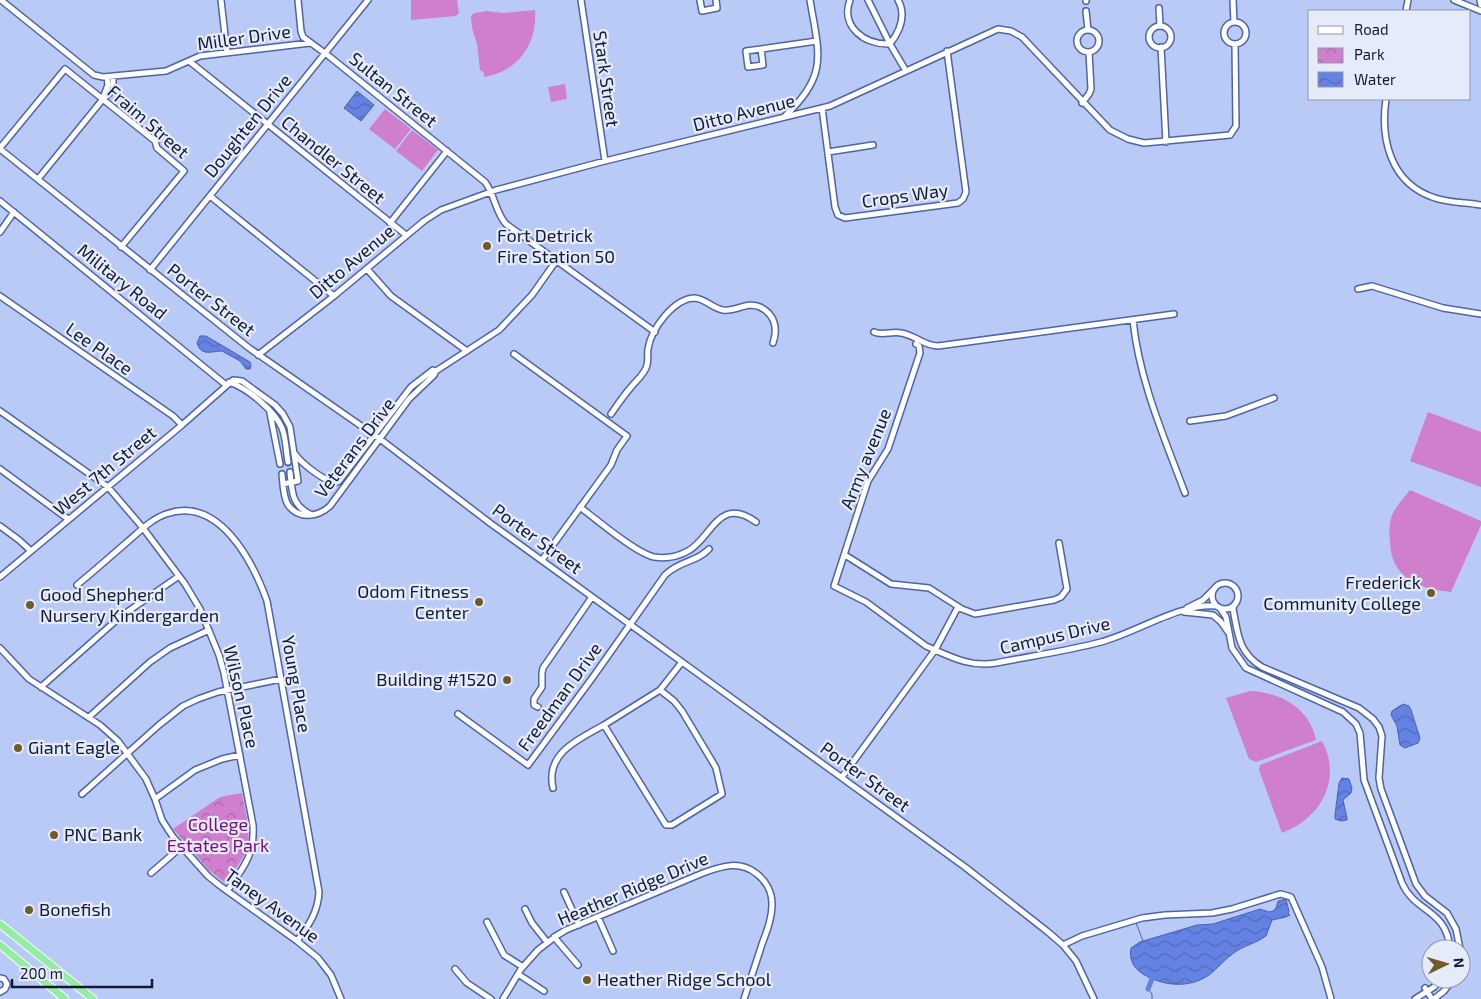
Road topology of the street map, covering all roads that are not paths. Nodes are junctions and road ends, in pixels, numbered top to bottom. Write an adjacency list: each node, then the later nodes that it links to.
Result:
1 (221, 0): 30 (street)
2 (298, 0): 23 (street)
3 (368, 0): 31 (street, Doughten Drive)
4 (581, 0): 49 (street, Stark Street)
5 (700, 0): 6 (street)
6 (716, 0)
7 (810, 0): 22 (street)
8 (850, 0): 24 (street)
9 (868, 0): 24 (street)
10 (898, 0): 24 (street)
11 (1233, 0): 19 (street)
12 (1454, 0): 18 (street)
13 (1480, 0): 15 (street)
14 (3, 1): 34 (street, Miller Drive)
15 (1481, 5)
16 (1159, 8): 20 (street)
17 (1086, 11): 21 (street)
18 (1481, 11)
19 (1234, 22): 25 (street); 25 (street)
20 (1160, 26): 26 (street); 26 (street)
21 (1088, 30): 29 (street); 29 (street)
22 (817, 41): 27 (street); 38 (street)
23 (310, 43): 30 (street, Miller Drive); 31 (street, Sultan Street)
24 (890, 44): 33 (street)
25 (1235, 44): 44 (street, Ditto Avenue)
26 (1161, 47): 44 (street)
27 (761, 49)
28 (948, 51): 33 (street, Ditto Avenue); 39 (street, Ditto Avenue); 48 (street, Crops Way)
29 (1089, 52): 39 (street)
30 (227, 53): 32 (street, Miller Drive)
31 (325, 53): 43 (street, Doughten Drive); 47 (street, Sultan Street)
32 (188, 61): 35 (street, Miller Drive); 43 (street, Chandler Street)
33 (906, 71): 40 (street, Ditto Avenue)
34 (107, 77): 35 (street, Miller Drive); 36 (street)
35 (113, 77): 36 (street)
36 (103, 99): 46 (street, Fraim Street); 50 (street); 59 (street, Fraim Street)
37 (1386, 100): 54 (street)
38 (800, 102): 41 (street); 42 (street)
39 (1082, 103): 44 (street, Ditto Avenue)
40 (822, 108): 41 (street, Ditto Avenue); 48 (street, Crops Way)
41 (806, 111): 42 (street, Ditto Avenue)
42 (785, 116): 49 (street, Ditto Avenue)
43 (267, 124): 52 (street, Doughten Drive); 56 (street, Chandler Street)
44 (1166, 142)
45 (873, 145): 48 (street)
46 (0, 148): 50 (street, Porter Street)
47 (447, 151): 51 (street, Sultan Street); 56 (street)
48 (828, 152)
49 (605, 161): 51 (street, Ditto Avenue)
50 (38, 179): 59 (street, Porter Street)
51 (492, 192): 58 (street, Ditto Avenue); 60 (street)
52 (210, 196): 62 (street, Doughten Drive); 65 (street)
53 (0, 201): 55 (street, Military Road)
54 (1481, 205)
55 (14, 212): 57 (street); 77 (street, Military Road)
56 (390, 223): 58 (street, Chandler Street)
57 (0, 232)
58 (406, 235): 61 (street, Ditto Avenue)
59 (121, 247): 62 (street, Porter Street)
60 (556, 261): 69 (street); 73 (street, Veterans Drive)
61 (367, 269): 65 (street, Ditto Avenue); 73 (street)
62 (150, 270): 75 (street, Porter Street)
63 (1358, 289): 67 (street)
64 (0, 296): 83 (street, Lee Place)
65 (334, 296): 75 (street, Ditto Avenue)
66 (1174, 314): 68 (street)
67 (1481, 314)
68 (1133, 320): 70 (street); 95 (street)
69 (655, 332): 71 (street); 81 (street)
70 (874, 332)
71 (773, 343)
72 (916, 344): 105 (street, Army avenue)
73 (467, 351): 76 (street, Veterans Drive)
74 (514, 354): 96 (street)
75 (258, 355): 84 (street, Porter Street)
76 (436, 371): 84 (street, Veterans Drive); 85 (street, Veterans Drive)
77 (227, 384): 79 (street); 83 (street, West 7th Street); 86 (street)
78 (1274, 398): 82 (street)
79 (268, 409): 87 (street); 88 (street)
80 (0, 411): 94 (street, Wilson Place)
81 (611, 414)
82 (1190, 421)
83 (182, 425): 94 (street, West 7th Street)
84 (374, 435): 85 (street, Porter Street); 86 (street, Veterans Drive)
85 (380, 439): 97 (street, Veterans Drive); 106 (street, Porter Street)
86 (294, 451): 92 (street)
87 (288, 462)
88 (280, 464)
89 (0, 469): 98 (street)
90 (290, 472): 92 (street)
91 (282, 474): 93 (street, Veterans Drive)
92 (291, 482): 93 (street); 97 (street)
93 (283, 484): 97 (street, Veterans Drive)
94 (108, 487): 98 (street, West 7th Street); 101 (street, Wilson Place)
95 (1185, 493)
96 (580, 508): 99 (street); 106 (street)
97 (313, 515)
98 (68, 518): 104 (street, West 7th Street)
99 (756, 522)
100 (0, 526): 104 (street)
101 (143, 528): 107 (street, Wilson Place); 109 (street, Young Place); 123 (street, Young Place)
102 (1059, 543): 114 (street)
103 (709, 549): 117 (street)
104 (31, 551): 108 (street, West 7th Street)
105 (845, 555): 110 (street, Army avenue); 114 (street)
106 (542, 560): 112 (street, Porter Street)
107 (179, 576): 118 (street, Wilson Place); 124 (street)
108 (0, 577)
109 (77, 585)
110 (834, 586): 121 (street, Campus Drive)
111 (1213, 590): 113 (street); 115 (street); 116 (street, Campus Drive)
112 (592, 597): 117 (street, Porter Street); 127 (street, Freedman Drive)
113 (1234, 605): 115 (street); 137 (street)
114 (958, 607): 121 (street)
115 (1219, 607): 116 (street, Campus Drive); 119 (street)
116 (1181, 612): 119 (street, Campus Drive); 121 (street, Campus Drive)
117 (631, 624): 122 (street, Porter Street); 128 (street, Freedman Drive)
118 (209, 630): 125 (street, Wilson Place); 129 (street)
119 (1228, 632): 138 (street)
120 (0, 648): 124 (street, Taney Avenue)
121 (934, 650): 133 (street)
122 (682, 662): 126 (street); 133 (street, Porter Street)
123 (281, 679): 125 (street); 151 (street, Young Place)
124 (41, 688): 129 (street, Taney Avenue)
125 (227, 690): 131 (street); 132 (street, Wilson Place)
126 (660, 690): 130 (street); 130 (street)
127 (538, 707)
128 (458, 714)
129 (89, 718): 131 (street, Taney Avenue)
130 (604, 725): 134 (street)
131 (128, 753): 135 (street); 136 (street, Taney Avenue)
132 (240, 755): 136 (street); 141 (street, Wilson Place)
133 (842, 777): 154 (street, Porter Street)
134 (552, 788)
135 (82, 794)
136 (155, 799): 139 (street, Taney Avenue)
137 (1385, 801): 138 (street); 150 (street)
138 (1373, 806): 149 (street)
139 (181, 847): 140 (street); 141 (street, Taney Avenue)
140 (151, 873)
141 (227, 891): 151 (street, Taney Avenue)
142 (564, 892): 147 (street)
143 (525, 909): 152 (street)
144 (598, 917): 147 (street, Heather Ridge Drive); 155 (street); 170 (street, Heather Ridge Drive)
145 (487, 922): 157 (street)
146 (1, 925): 166 (highway)
147 (579, 925): 148 (street, Heather Ridge Drive)
148 (554, 937): 152 (street, Heather Ridge Drive); 156 (street)
149 (1448, 939)
150 (1459, 939)
151 (297, 940): 167 (street, Taney Avenue)
152 (547, 942): 157 (street, Heather Ridge Drive)
153 (0, 945): 165 (highway)
154 (1063, 945): 171 (street, Porter Street); 172 (street)
155 (613, 951)
156 (578, 966)
157 (523, 967): 159 (street, Heather Ridge Drive)
158 (455, 969): 168 (street)
159 (518, 974): 163 (street); 169 (street, Heather Ridge Drive)
160 (0, 978): 164 (street)
161 (1426, 989): 173 (street); 174 (street)
162 (1446, 989): 174 (street)
163 (544, 991)
164 (0, 992)
165 (65, 999)
166 (93, 999)
167 (341, 999)
168 (491, 999)
169 (502, 999)
170 (744, 999)
171 (1094, 999)
172 (1331, 999)
173 (1415, 999)
174 (1433, 999)

